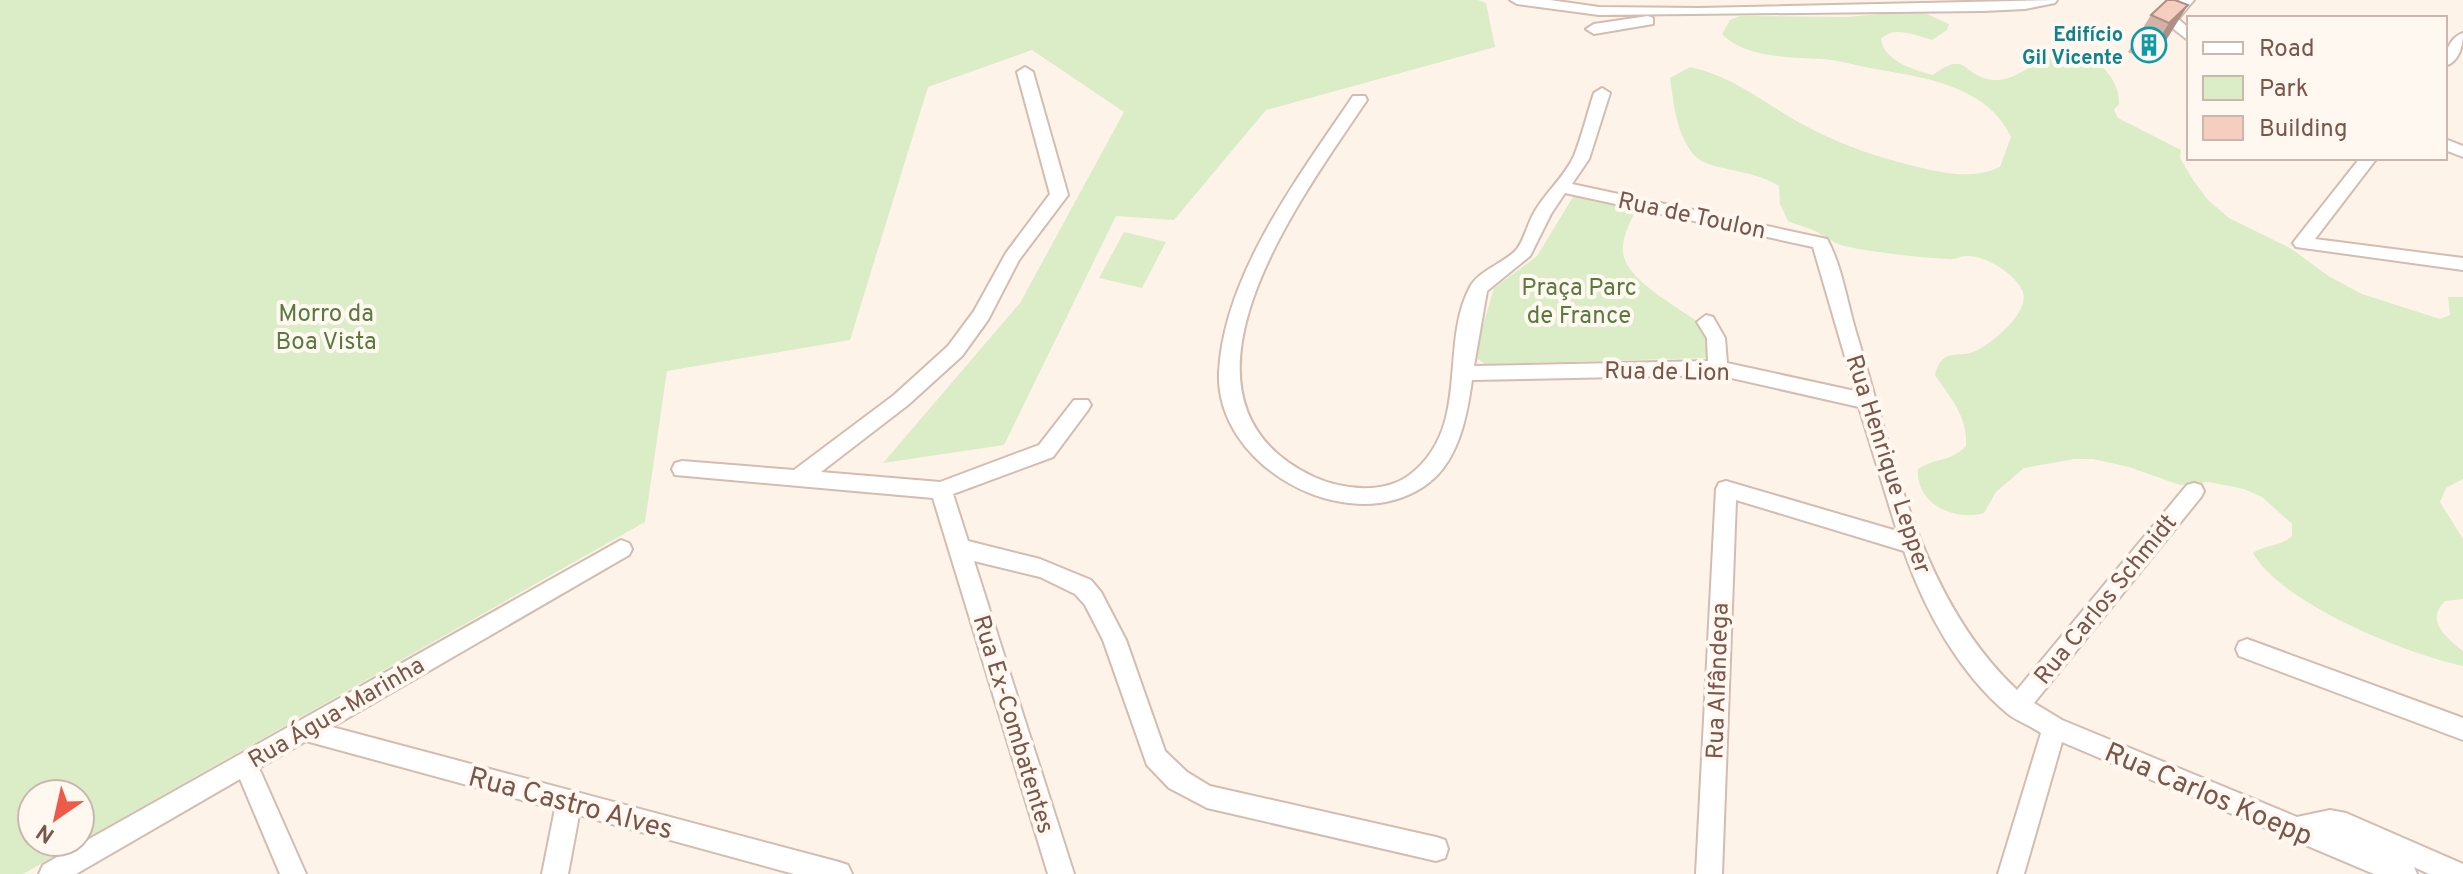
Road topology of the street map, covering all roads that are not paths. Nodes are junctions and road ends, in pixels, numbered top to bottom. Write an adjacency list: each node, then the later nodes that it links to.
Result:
1 (1517, 0): 4 (street)
2 (2050, 0): 4 (street)
3 (2187, 0): 6 (street)
4 (1699, 12): 5 (street)
5 (1594, 29)
6 (2187, 35)
7 (2463, 38): 8 (street)
8 (2447, 58)
9 (1025, 72): 22 (street)
10 (1602, 93): 13 (street)
11 (1359, 100): 18 (street)
12 (2367, 160): 15 (street)
13 (1562, 187): 14 (street, Rua de Toulon); 18 (street)
14 (1821, 243): 19 (street, Rua Henrique Lepper)
15 (2463, 264)
16 (1706, 322): 17 (street)
17 (1718, 368): 18 (street, Rua de Lion); 19 (street, Rua de Lion)
18 (1463, 373)
19 (1867, 401): 25 (street, Rua Henrique Lepper)
20 (1081, 405): 23 (street)
21 (682, 469): 22 (street)
22 (798, 478): 23 (street)
23 (941, 490): 26 (street, Rua Ex-Combatentes)
24 (2194, 491): 29 (street, Rua Carlos Schmidt)
25 (1911, 544): 29 (street, Rua Henrique Lepper); 42 (street, Rua Alfândega)
26 (959, 548): 36 (street); 41 (street, Rua Ex-Combatentes)
27 (621, 549): 32 (street, Rua Água-Marinha)
28 (2247, 649): 31 (street)
29 (2017, 707): 30 (street, Rua Carlos Koepp)
30 (2054, 728): 35 (street, Rua Carlos Koepp); 43 (street)
31 (2463, 729)
32 (304, 730): 33 (street, Rua Água-Marinha); 34 (street, Rua Castro Alves)
33 (245, 763): 37 (street, Rua Água-Marinha); 38 (street)
34 (569, 802): 39 (street); 40 (street, Rua Castro Alves)
35 (2298, 829): 44 (street, Rua Carlos Koepp); 45 (street)
36 (1436, 849)
37 (52, 874)
38 (293, 874)
39 (555, 874)
40 (839, 874)
41 (1061, 874)
42 (1709, 874)
43 (2011, 874)
44 (2404, 874)
45 (2458, 874)

